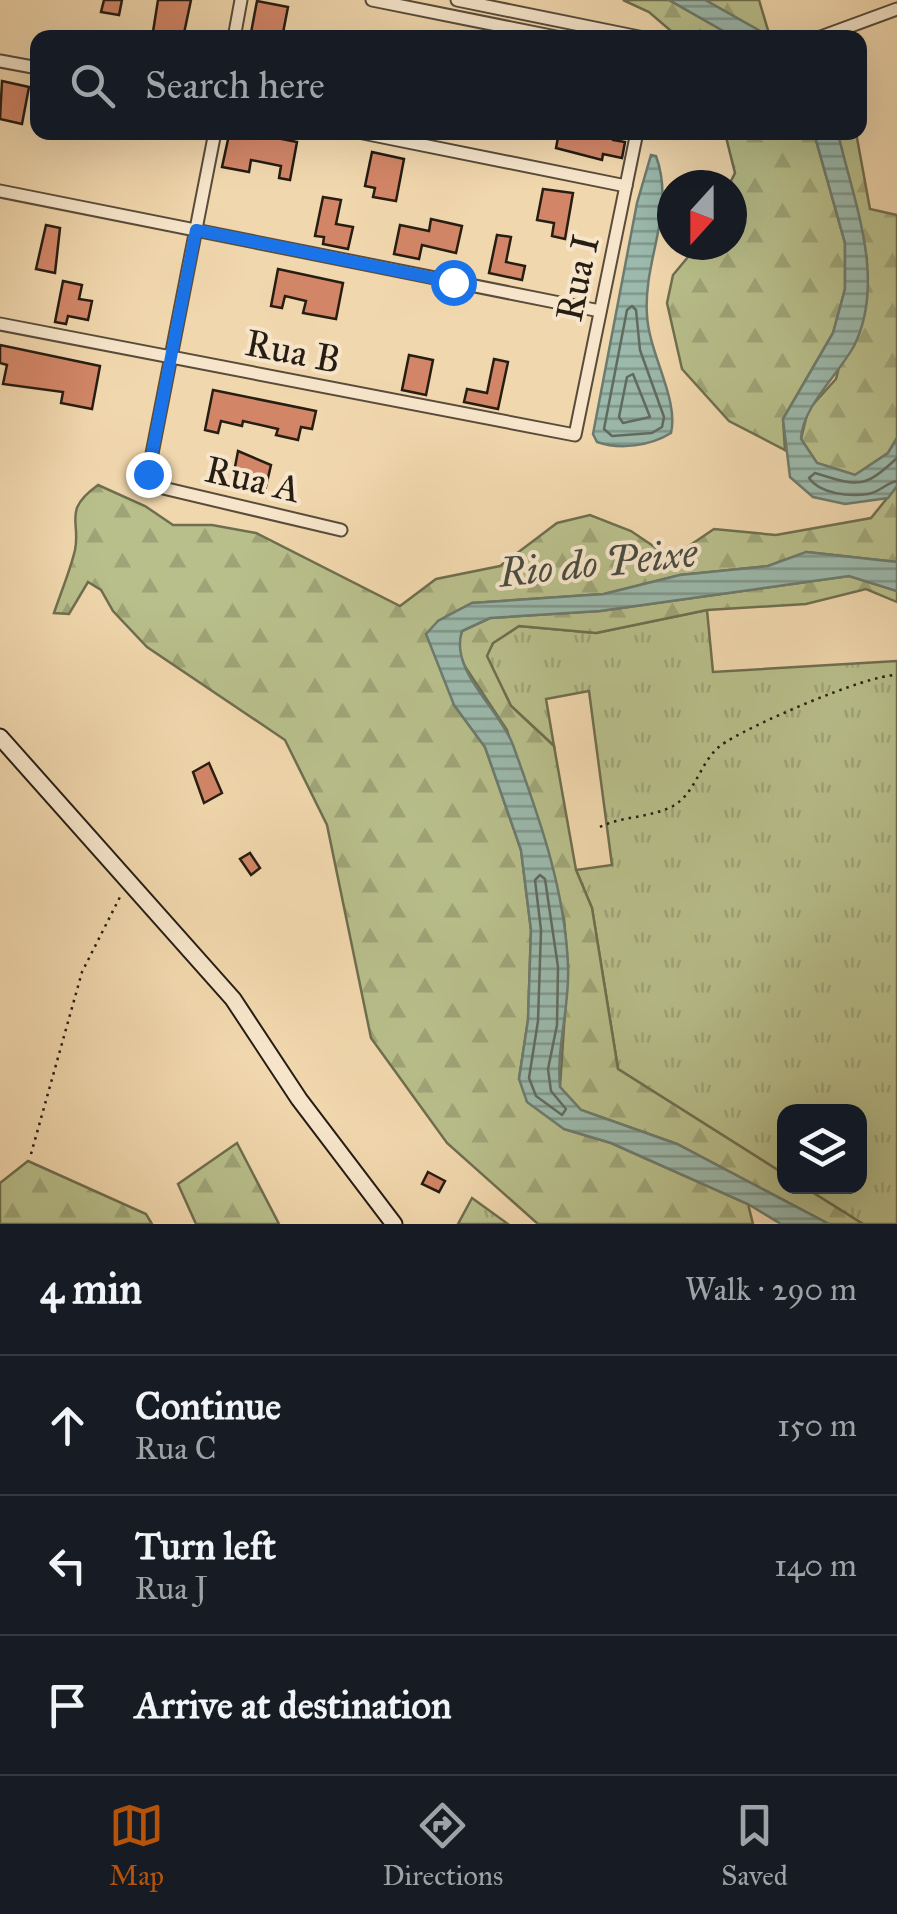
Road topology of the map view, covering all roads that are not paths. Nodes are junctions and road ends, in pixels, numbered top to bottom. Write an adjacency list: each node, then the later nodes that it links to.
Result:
1 (241, 0): 7 (street)
2 (372, 0): 6 (street)
3 (457, 0): 4 (street)
4 (486, 6): 6 (street); 9 (street)
5 (897, 9): 10 (street)
6 (482, 22): 8 (street)
7 (235, 30)
8 (522, 30)
9 (604, 30)
10 (840, 30)
11 (0, 61): 12 (street)
12 (30, 67)
13 (213, 140): 18 (street)
14 (398, 140): 16 (street)
15 (635, 140): 16 (street, Rua I)
16 (626, 186): 19 (street, Rua I)
17 (0, 190): 18 (street)
18 (196, 230): 19 (street); 21 (street)
19 (600, 311): 22 (street, Rua I)
20 (0, 324): 21 (street, Rua B)
21 (171, 358): 22 (street, Rua B); 23 (street, Rua A)
22 (575, 435)
23 (341, 530)
24 (0, 737): 25 (street)
25 (394, 1224)

